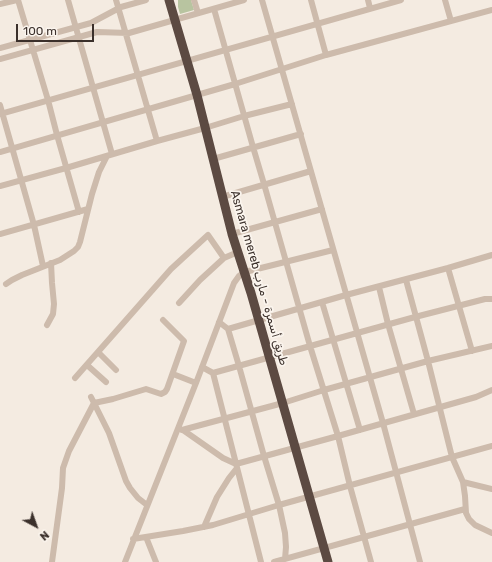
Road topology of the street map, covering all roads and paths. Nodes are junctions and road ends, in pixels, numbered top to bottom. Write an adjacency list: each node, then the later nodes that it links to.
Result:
1 (18, 0): 13 (street); 26 (street)
2 (68, 0): 22 (street)
3 (116, 0): 16 (street)
4 (146, 0): 16 (street)
5 (169, 0): 19 (highway, Asmara mereb طريق أسمرة - مارب)
6 (194, 0): 18 (street)
7 (244, 0): 14 (street)
8 (262, 0): 25 (street)
9 (311, 0): 21 (street)
10 (368, 0): 15 (street)
11 (401, 0): 15 (street)
12 (445, 0): 20 (street)
13 (0, 4)
14 (214, 8): 18 (street); 29 (street)
15 (370, 8): 21 (street)
16 (118, 9): 22 (street); 23 (street)
17 (492, 10): 20 (street)
18 (198, 13): 19 (street)
19 (174, 20): 23 (street); 32 (highway, Asmara mereb طريق أسمرة - مارب)
20 (450, 21): 30 (street)
21 (317, 23): 25 (street); 30 (street)
22 (76, 27): 24 (street); 26 (street)
23 (125, 33): 24 (street); 34 (street)
24 (79, 37): 28 (street); 36 (street)
25 (273, 37): 29 (street); 33 (street)
26 (30, 40): 27 (street); 28 (street)
27 (0, 48)
28 (33, 50): 31 (street); 38 (street)
29 (226, 50): 32 (street); 35 (street)
30 (326, 55): 33 (street)
31 (0, 60)
32 (187, 61): 34 (street); 37 (highway, Asmara mereb طريق أسمرة - مارب)
33 (282, 69): 35 (street); 39 (street)
34 (138, 75): 36 (street); 41 (street)
35 (235, 84): 37 (street); 43 (street)
36 (93, 88): 38 (street); 44 (street)
37 (196, 95): 41 (street); 45 (highway, Asmara mereb طريق أسمرة - مارب)
38 (48, 100): 42 (street); 47 (street)
39 (292, 104): 43 (street); 46 (street)
40 (0, 105): 42 (street)
41 (148, 109): 44 (street); 48 (street)
42 (1, 113): 50 (street)
43 (244, 116): 45 (street); 49 (street)
44 (103, 122): 47 (street); 52 (street)
45 (205, 128): 48 (street); 53 (highway, Asmara mereb طريق أسمرة - مارب)
46 (301, 134): 49 (street); 55 (street)
47 (57, 135): 50 (street); 54 (street)
48 (157, 141): 52 (street)
49 (252, 147): 53 (street); 57 (street)
50 (13, 148): 51 (street); 56 (street)
51 (0, 152)
52 (110, 155): 54 (street); 60 (street)
53 (213, 159): 59 (highway, Asmara mereb طريق أسمرة - مارب)
54 (66, 168): 56 (street); 62 (street)
55 (311, 171): 57 (street); 61 (street)
56 (22, 180): 58 (street); 64 (street)
57 (264, 184): 59 (street); 63 (street)
58 (0, 186)
59 (222, 197): 66 (highway, Asmara mereb طريق أسمرة - مارب)
60 (88, 209): 62 (street); 72 (street)
61 (322, 209): 63 (street); 67 (street)
62 (79, 212): 64 (street)
63 (275, 222): 66 (street); 71 (street)
64 (34, 225): 65 (street); 73 (street)
65 (0, 234)
66 (232, 234): 68 (highway, Asmara mereb طريق أسمرة - مارب)
67 (333, 250): 71 (street); 79 (street)
68 (238, 252): 70 (street); 75 (highway, Asmara mereb طريق أسمرة - مارب)
69 (492, 255): 74 (street)
70 (224, 258): 82 (street); 97 (street)
71 (286, 262): 75 (street); 84 (street)
72 (51, 263): 73 (street); 90 (street)
73 (43, 266): 77 (street)
74 (448, 268): 76 (street); 83 (street)
75 (245, 272): 87 (highway, Asmara mereb طريق أسمرة - مارب); 88 (street)
76 (406, 280): 78 (street); 85 (street)
77 (6, 284)
78 (379, 287): 79 (street); 89 (street)
79 (346, 295): 81 (street); 92 (street)
80 (492, 299): 83 (street)
81 (322, 302): 84 (street); 93 (street)
82 (179, 303)
83 (458, 306): 85 (street); 96 (street)
84 (299, 309): 87 (street); 94 (street)
85 (415, 317): 89 (street); 99 (street)
86 (163, 320): 106 (street)
87 (258, 320): 91 (street); 98 (highway, Asmara mereb طريق أسمرة - مارب)
88 (219, 322): 91 (street); 102 (street)
89 (388, 324): 92 (street); 103 (street)
90 (47, 325)
91 (228, 329): 101 (street)
92 (357, 332): 93 (street); 107 (street)
93 (334, 339): 94 (street); 111 (street)
94 (310, 346): 98 (street); 112 (street)
95 (492, 346): 96 (street)
96 (472, 351): 99 (street)
97 (98, 352): 100 (street); 104 (street)
98 (270, 357): 101 (street); 115 (highway, Asmara mereb طريق أسمرة - مارب)
99 (428, 361): 103 (street); 116 (street)
100 (87, 365): 108 (street); 109 (street)
101 (239, 366): 105 (street); 117 (street)
102 (202, 368): 105 (street); 110 (street)
103 (400, 369): 107 (street); 118 (street)
104 (116, 370)
105 (213, 372): 119 (street)
106 (173, 374): 110 (street); 114 (street)
107 (370, 377): 111 (street); 120 (street)
108 (75, 378)
109 (106, 382)
110 (196, 383): 123 (street)
111 (347, 384): 112 (street); 122 (street)
112 (324, 390): 115 (street); 124 (street)
113 (492, 390): 116 (street)
114 (93, 400): 136 (street); 148 (street)
115 (282, 403): 117 (street); 126 (highway, Asmara mereb طريق أسمرة - مارب)
116 (439, 407): 118 (street); 128 (street)
117 (252, 411): 119 (street); 127 (street)
118 (414, 414): 120 (street)
119 (224, 419): 121 (street); 129 (street)
120 (383, 423): 122 (street); 130 (street)
121 (183, 430): 123 (street); 129 (street)
122 (360, 430): 124 (street)
123 (176, 431): 136 (street)
124 (338, 436): 126 (street); 132 (street)
125 (492, 446): 128 (street)
126 (295, 448): 127 (street); 134 (highway, Asmara mereb طريق أسمرة - مارب)
127 (264, 456): 129 (street); 135 (street)
128 (452, 458): 130 (street); 131 (street)
129 (236, 466): 138 (street); 140 (street)
130 (396, 473): 132 (street); 139 (street)
131 (463, 482): 133 (street); 137 (street)
132 (350, 486): 134 (street); 143 (street)
133 (492, 489)
134 (309, 497): 135 (street); 145 (highway, Asmara mereb طريق أسمرة - مارب)
135 (279, 505): 138 (street); 146 (street)
136 (147, 506): 144 (street)
137 (466, 509): 139 (street); 141 (street)
138 (249, 514): 140 (street); 151 (street)
139 (409, 524): 143 (street); 155 (street)
140 (204, 527): 142 (street)
141 (492, 534)
142 (146, 537): 144 (street); 150 (street)
143 (364, 537): 145 (street); 154 (street)
144 (133, 539): 149 (street)
145 (324, 548): 147 (street); 153 (highway, Asmara mereb طريق أسمرة - مارب)
146 (285, 559): 147 (street); 152 (street)
147 (294, 559)
148 (52, 562)
149 (124, 562)
150 (156, 562)
151 (261, 562)
152 (274, 562)
153 (328, 562)
154 (371, 562)
155 (420, 562)

